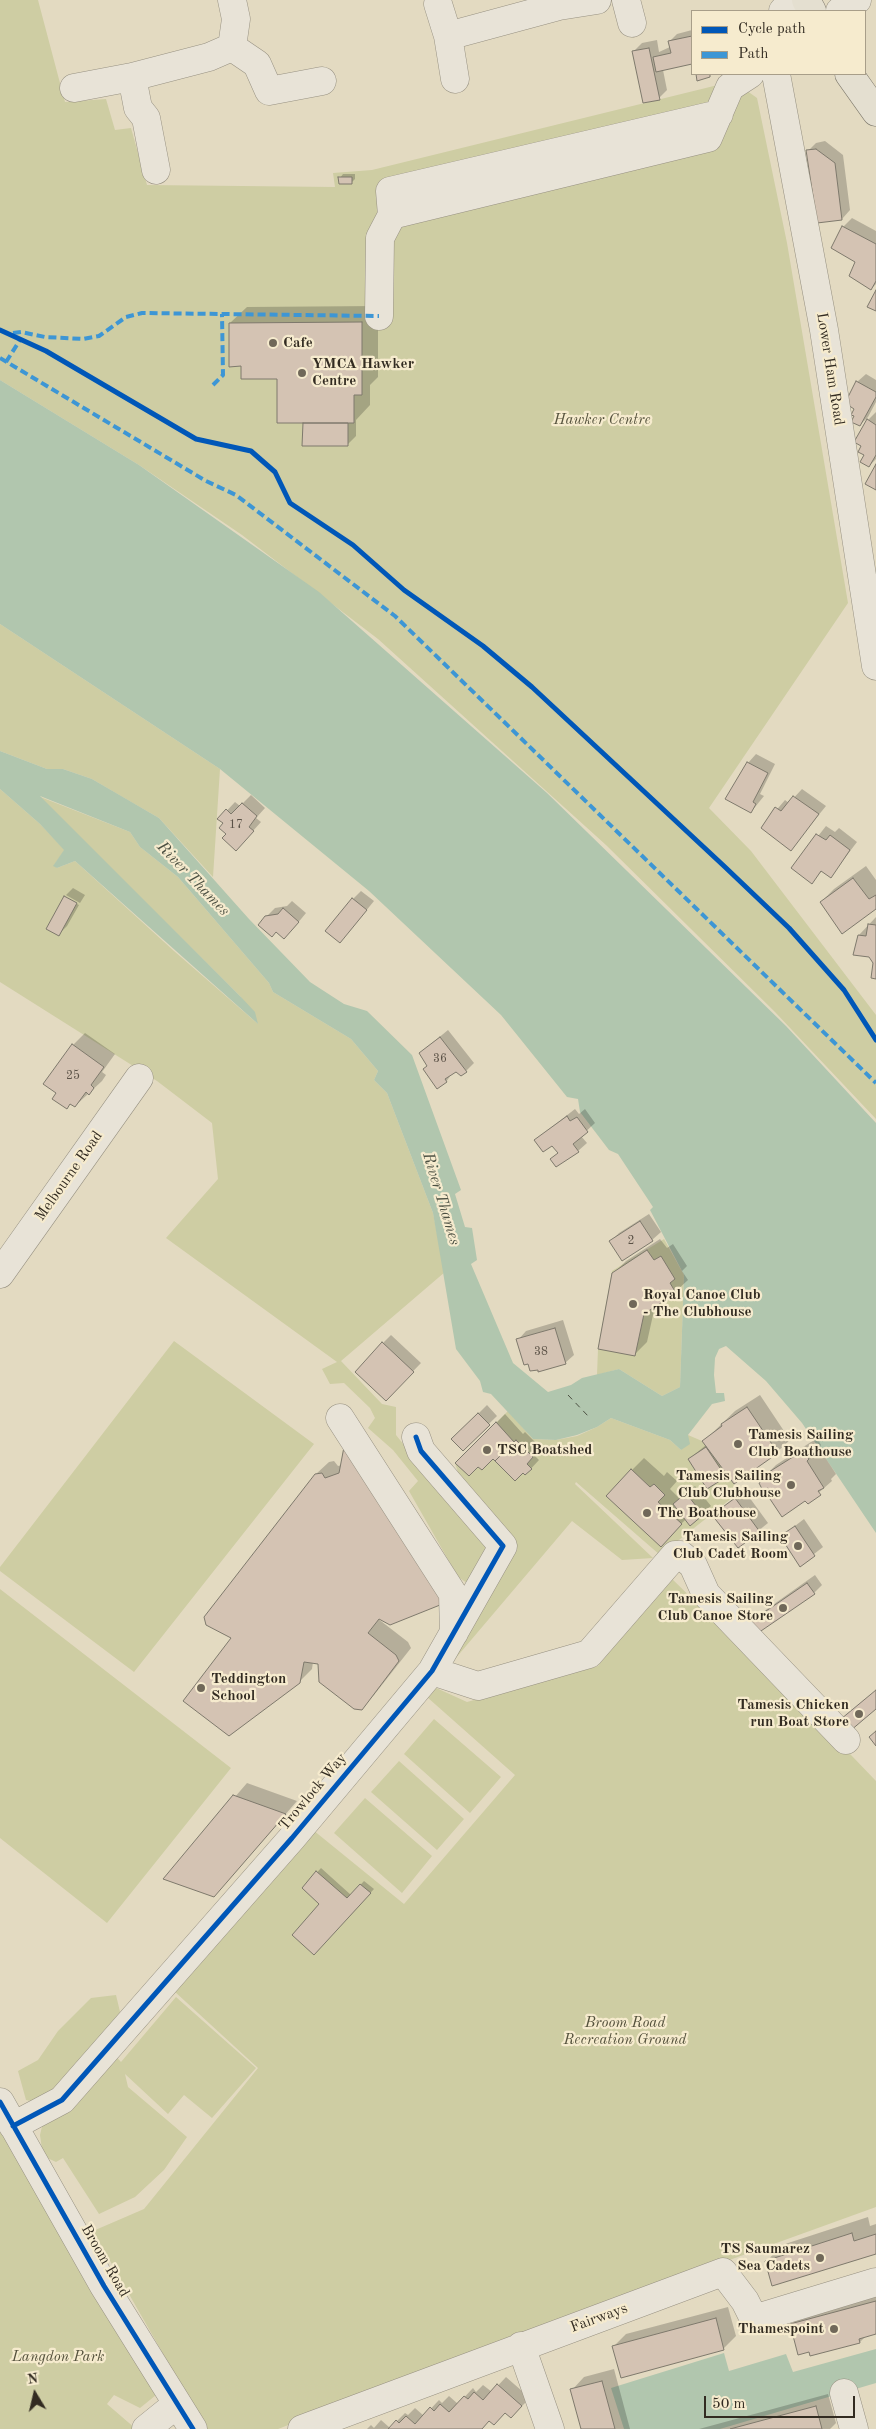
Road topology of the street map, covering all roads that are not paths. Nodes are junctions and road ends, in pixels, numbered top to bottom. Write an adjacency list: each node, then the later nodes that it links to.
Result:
1 (232, 0): 8 (street)
2 (596, 0): 4 (street)
3 (857, 0): 6 (street)
4 (558, 3): 7 (street)
5 (438, 4): 7 (street)
6 (842, 10)
7 (448, 36): 13 (street)
8 (232, 47): 12 (street); 14 (street)
9 (748, 75): 18 (street)
10 (776, 75): 19 (street, Lower Ham Road)
11 (849, 75): 16 (main road)
12 (132, 77): 15 (street); 17 (street)
13 (454, 79)
14 (322, 81)
15 (74, 88)
16 (876, 112)
17 (156, 170)
18 (379, 316)
19 (876, 666)
20 (139, 1079): 21 (street, Melbourne Road)
21 (0, 1274)
22 (340, 1418): 24 (street)
23 (416, 1437): 24 (street, Trowlock Way)
24 (454, 1633): 25 (street, Trowlock Way)
25 (432, 1671): 26 (street); 27 (street, Trowlock Way)
26 (846, 1740)
27 (6, 2114): 31 (street, Broom Road)
28 (876, 2282): 29 (street, Fairways)
29 (521, 2346): 34 (street, Fairways); 35 (street)
30 (844, 2393): 36 (street)
31 (177, 2404): 32 (street); 33 (street, Broom Road)
32 (146, 2429)
33 (193, 2429)
34 (302, 2429)
35 (550, 2429)
36 (854, 2429)

